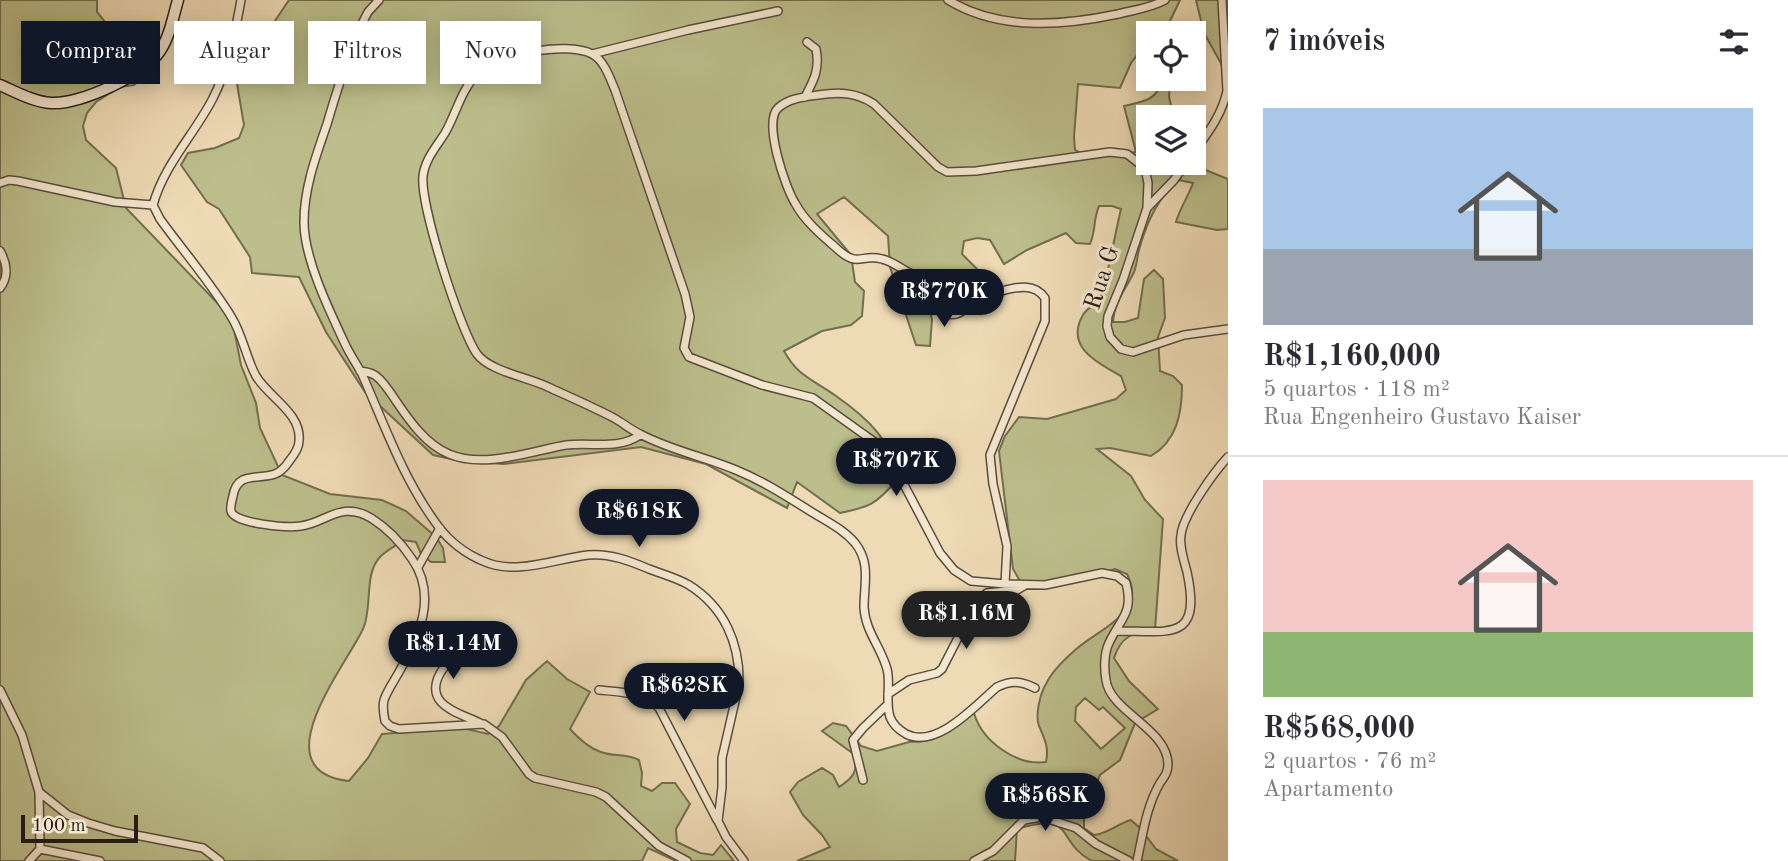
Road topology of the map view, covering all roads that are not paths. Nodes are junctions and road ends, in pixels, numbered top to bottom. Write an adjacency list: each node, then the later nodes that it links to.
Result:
1 (178, 0): 10 (street)
2 (240, 0): 15 (street)
3 (379, 0): 22 (street)
4 (947, 0): 5 (street)
5 (1165, 0)
6 (1222, 0): 12 (street)
7 (778, 11): 9 (street)
8 (807, 42): 11 (street)
9 (592, 54): 23 (street); 27 (street)
10 (0, 85)
11 (805, 97): 16 (street); 18 (street)
12 (1206, 135)
13 (1178, 175): 16 (street, Rua G)
14 (0, 183): 15 (street)
15 (153, 205): 26 (street)
16 (1147, 208): 21 (street, Rua G)
17 (0, 251): 19 (street)
18 (934, 285): 20 (street); 20 (street)
19 (0, 288)
20 (980, 296): 27 (street)
21 (1228, 330)
22 (360, 371): 23 (street); 25 (street)
23 (640, 435): 34 (street)
24 (1228, 457): 29 (street)
25 (440, 528): 26 (street); 39 (street)
26 (418, 567): 36 (street)
27 (1005, 584): 28 (street)
28 (1026, 586): 29 (street); 34 (street)
29 (1116, 631): 48 (street)
30 (498, 644): 36 (street)
31 (1035, 688): 35 (street)
32 (0, 690): 38 (street)
33 (599, 690): 39 (street)
34 (888, 694): 35 (street)
35 (888, 704): 37 (street)
36 (484, 724): 44 (street)
37 (863, 780)
38 (39, 792): 40 (street); 43 (street)
39 (718, 821): 45 (street)
40 (40, 849): 41 (street); 42 (street)
41 (29, 861)
42 (100, 861)
43 (220, 861)
44 (687, 861)
45 (744, 861)
46 (974, 861): 47 (street)
47 (1129, 861)
48 (1137, 861)

